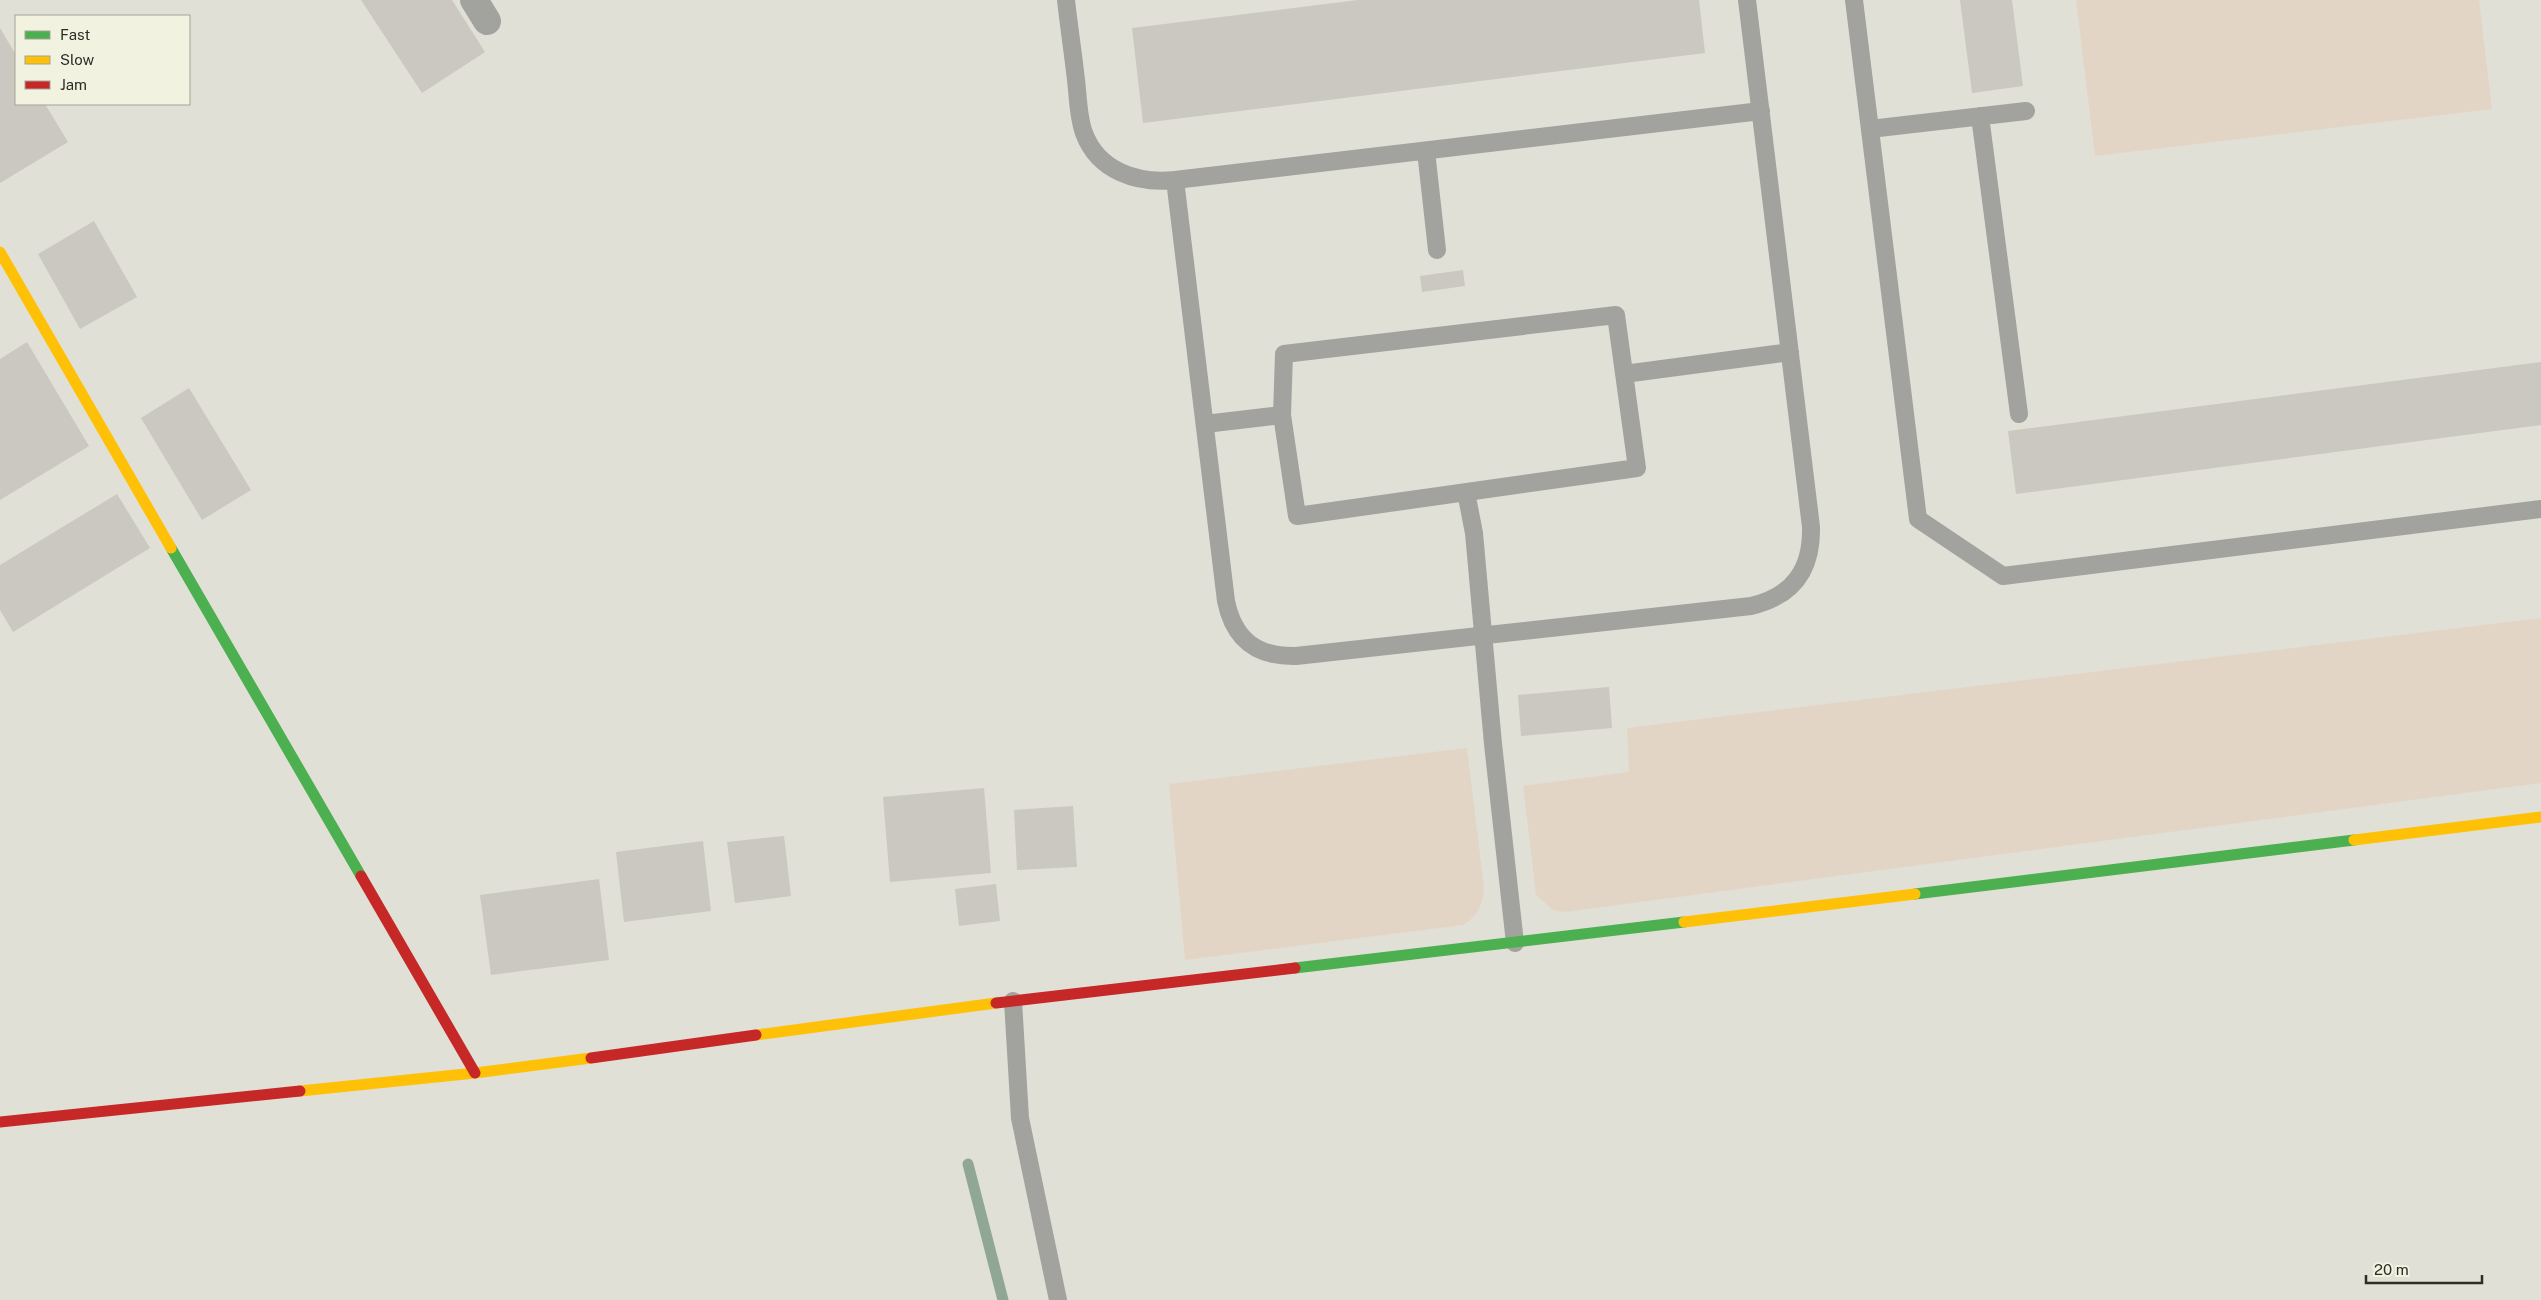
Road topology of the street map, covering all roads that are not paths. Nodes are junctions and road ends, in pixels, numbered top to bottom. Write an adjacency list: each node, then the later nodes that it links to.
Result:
1 (1066, 0): 9 (lane)
2 (1747, 0): 4 (lane)
3 (1854, 0): 7 (lane)
4 (1761, 111): 8 (lane); 12 (lane)
5 (2026, 111): 6 (lane)
6 (1980, 116): 7 (lane); 14 (lane)
7 (1870, 129): 18 (lane)
8 (1426, 151): 9 (lane); 10 (lane)
9 (1175, 180): 16 (lane)
10 (1437, 250)
11 (0, 252): 23 (main road)
12 (1790, 352): 13 (lane); 19 (lane)
13 (1624, 374): 15 (lane); 17 (lane)
14 (2019, 414)
15 (1282, 415): 16 (lane); 17 (lane)
16 (1205, 424): 19 (lane)
17 (1466, 492): 19 (lane)
18 (2541, 509)
19 (1482, 636): 21 (lane)
20 (2541, 817): 21 (main road)
21 (1515, 943): 22 (main road)
22 (1013, 1001): 23 (main road); 25 (lane)
23 (475, 1073): 24 (main road)
24 (0, 1122)
25 (1058, 1300)

